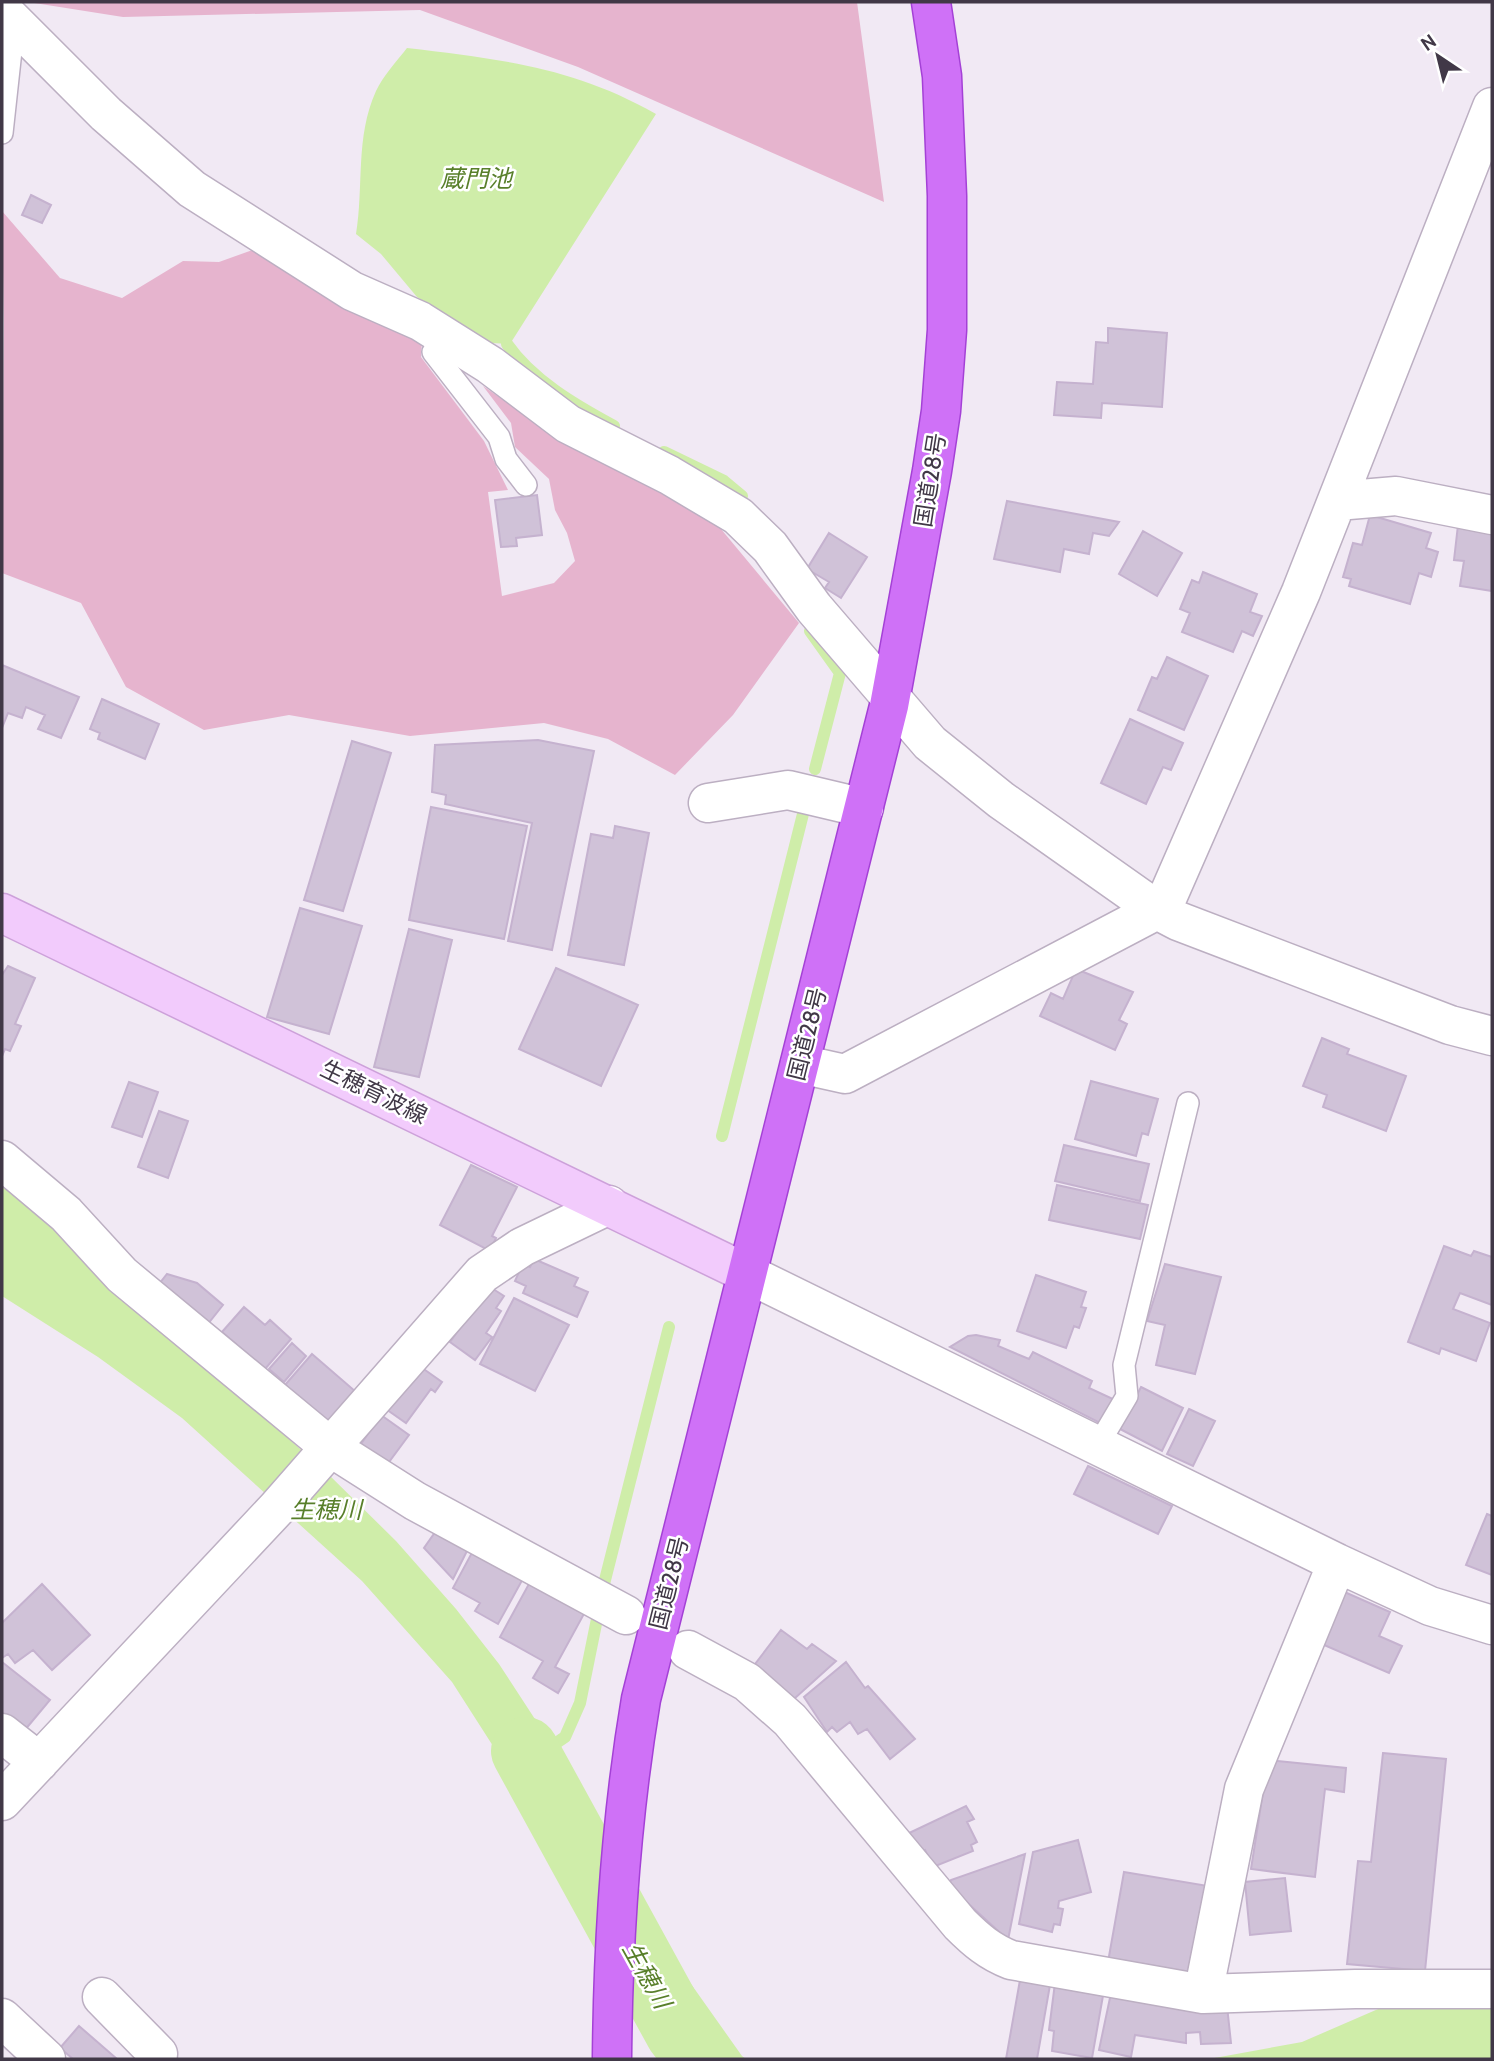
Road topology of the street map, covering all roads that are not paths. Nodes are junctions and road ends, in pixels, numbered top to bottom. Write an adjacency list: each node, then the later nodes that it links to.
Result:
1 (931, 2): 9 (highway, 国道28号)
2 (8, 16): 4 (lane); 5 (street)
3 (1492, 107): 7 (street)
4 (2, 133)
5 (445, 337): 6 (lane); 9 (street)
6 (526, 485)
7 (1337, 501): 8 (street); 12 (street)
8 (1492, 514)
9 (890, 698): 11 (highway, 国道28号); 12 (street)
10 (708, 803): 11 (street)
11 (864, 808): 15 (highway, 国道28号)
12 (1159, 911): 14 (street); 15 (street)
13 (2, 912): 18 (main road, 生穂育波線)
14 (1492, 1036)
15 (800, 1064): 19 (highway, 国道28号)
16 (1188, 1103): 20 (lane)
17 (2, 1160): 21 (street)
18 (609, 1205): 19 (main road, 生穂育波線); 21 (street)
19 (746, 1272): 20 (street); 35 (highway, 国道28号)
20 (1098, 1445): 22 (street)
21 (324, 1453): 23 (street); 27 (street)
22 (1337, 1563): 24 (street); 30 (street)
23 (626, 1615)
24 (1492, 1625)
25 (688, 1650): 30 (street)
26 (2, 1733): 27 (street)
27 (39, 1762): 28 (street)
28 (2, 1801)
29 (1492, 1989): 30 (street)
30 (1203, 1994)
31 (102, 1997): 34 (street)
32 (2, 2018): 33 (street)
33 (46, 2059)
34 (155, 2059)
35 (612, 2059)

